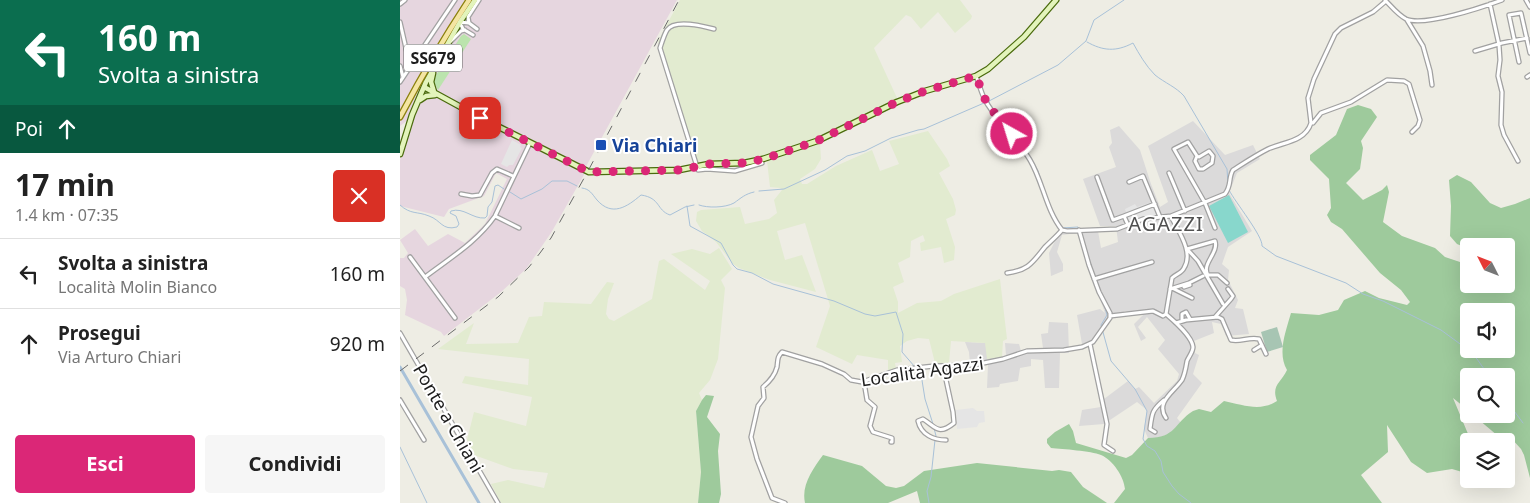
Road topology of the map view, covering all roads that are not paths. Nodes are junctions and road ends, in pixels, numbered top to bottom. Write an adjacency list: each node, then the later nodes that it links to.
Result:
1 (404, 0): 9 (street)
2 (455, 0): 27 (street)
3 (470, 0): 34 (main road, SS679)
4 (477, 0): 14 (street); 15 (street)
5 (1056, 0): 28 (street)
6 (1502, 0): 10 (street)
7 (1526, 0): 11 (street)
8 (1386, 1): 12 (street); 35 (street)
9 (400, 4)
10 (1490, 4): 12 (street); 21 (street)
11 (1530, 7)
12 (1405, 18): 30 (street)
13 (400, 22): 27 (street)
14 (460, 22): 15 (street); 17 (street); 20 (street)
15 (469, 23): 17 (street)
16 (714, 29): 43 (street)
17 (465, 30): 20 (street)
18 (1527, 38): 19 (street); 19 (street); 23 (street)
19 (1514, 41): 21 (street); 25 (street)
20 (447, 45): 24 (street)
21 (1499, 45): 22 (street); 40 (street)
22 (1475, 51)
23 (1530, 53)
24 (438, 61): 31 (street); 32 (street)
25 (1519, 62)
26 (400, 66): 29 (street)
27 (410, 66): 29 (street)
28 (976, 76): 41 (street); 60 (street)
29 (401, 81)
30 (1432, 85)
31 (424, 87): 32 (street); 33 (street)
32 (439, 96): 33 (street); 37 (street)
33 (418, 102): 38 (street)
34 (400, 117)
35 (1311, 124): 36 (street); 50 (street)
36 (1412, 132)
37 (530, 143): 43 (street); 46 (street)
38 (400, 154)
39 (1197, 156): 39 (street); 50 (street)
40 (1518, 161)
41 (724, 163): 43 (street); 44 (street)
42 (762, 163): 44 (street)
43 (698, 168): 44 (street)
44 (724, 170)
45 (1169, 172): 52 (street)
46 (514, 176): 49 (street); 53 (street)
47 (1097, 178): 54 (street)
48 (1129, 182): 51 (street)
49 (461, 194)
50 (1205, 203): 52 (street); 59 (street)
51 (1155, 204): 54 (street); 56 (street)
52 (1185, 211): 55 (street)
53 (495, 216): 58 (street); 67 (street)
54 (1124, 216): 57 (street)
55 (1171, 216): 56 (street); 62 (street)
56 (1160, 217): 57 (street)
57 (1128, 224): 61 (street)
58 (519, 228)
59 (1215, 228)
60 (1062, 230): 61 (street); 65 (street)
61 (1079, 230): 68 (street)
62 (1187, 249): 66 (street); 69 (street); 71 (street)
63 (410, 257): 67 (street)
64 (1152, 262): 68 (street)
65 (1007, 273)
66 (1205, 276): 70 (street); 71 (street); 74 (street)
67 (425, 277): 77 (street)
68 (1094, 279): 76 (street)
69 (1228, 283)
70 (1184, 287)
71 (1170, 289): 73 (street); 75 (street)
72 (1228, 289): 78 (street)
73 (1192, 298)
74 (1223, 304)
75 (1166, 314): 76 (street); 81 (street)
76 (1110, 316): 83 (street)
77 (455, 318)
78 (1214, 318): 79 (street); 84 (street)
79 (1190, 319): 80 (street); 80 (street)
80 (1182, 321): 81 (street)
81 (1176, 323): 89 (street)
82 (400, 333): 97 (street, Ponte a Chiani)
83 (1090, 344): 87 (street, Località Agazzi); 96 (street)
84 (1262, 346): 85 (street); 86 (street)
85 (1254, 350)
86 (1266, 354)
87 (943, 366): 88 (street, Località Agazzi); 94 (street)
88 (864, 382): 95 (street); 98 (street, Località Agazzi)
89 (1164, 399): 91 (street); 92 (street)
90 (400, 400): 93 (street)
91 (1166, 418)
92 (1154, 432)
93 (424, 440)
94 (946, 440)
95 (891, 442)
96 (1113, 451)
97 (498, 503)
98 (785, 503)

